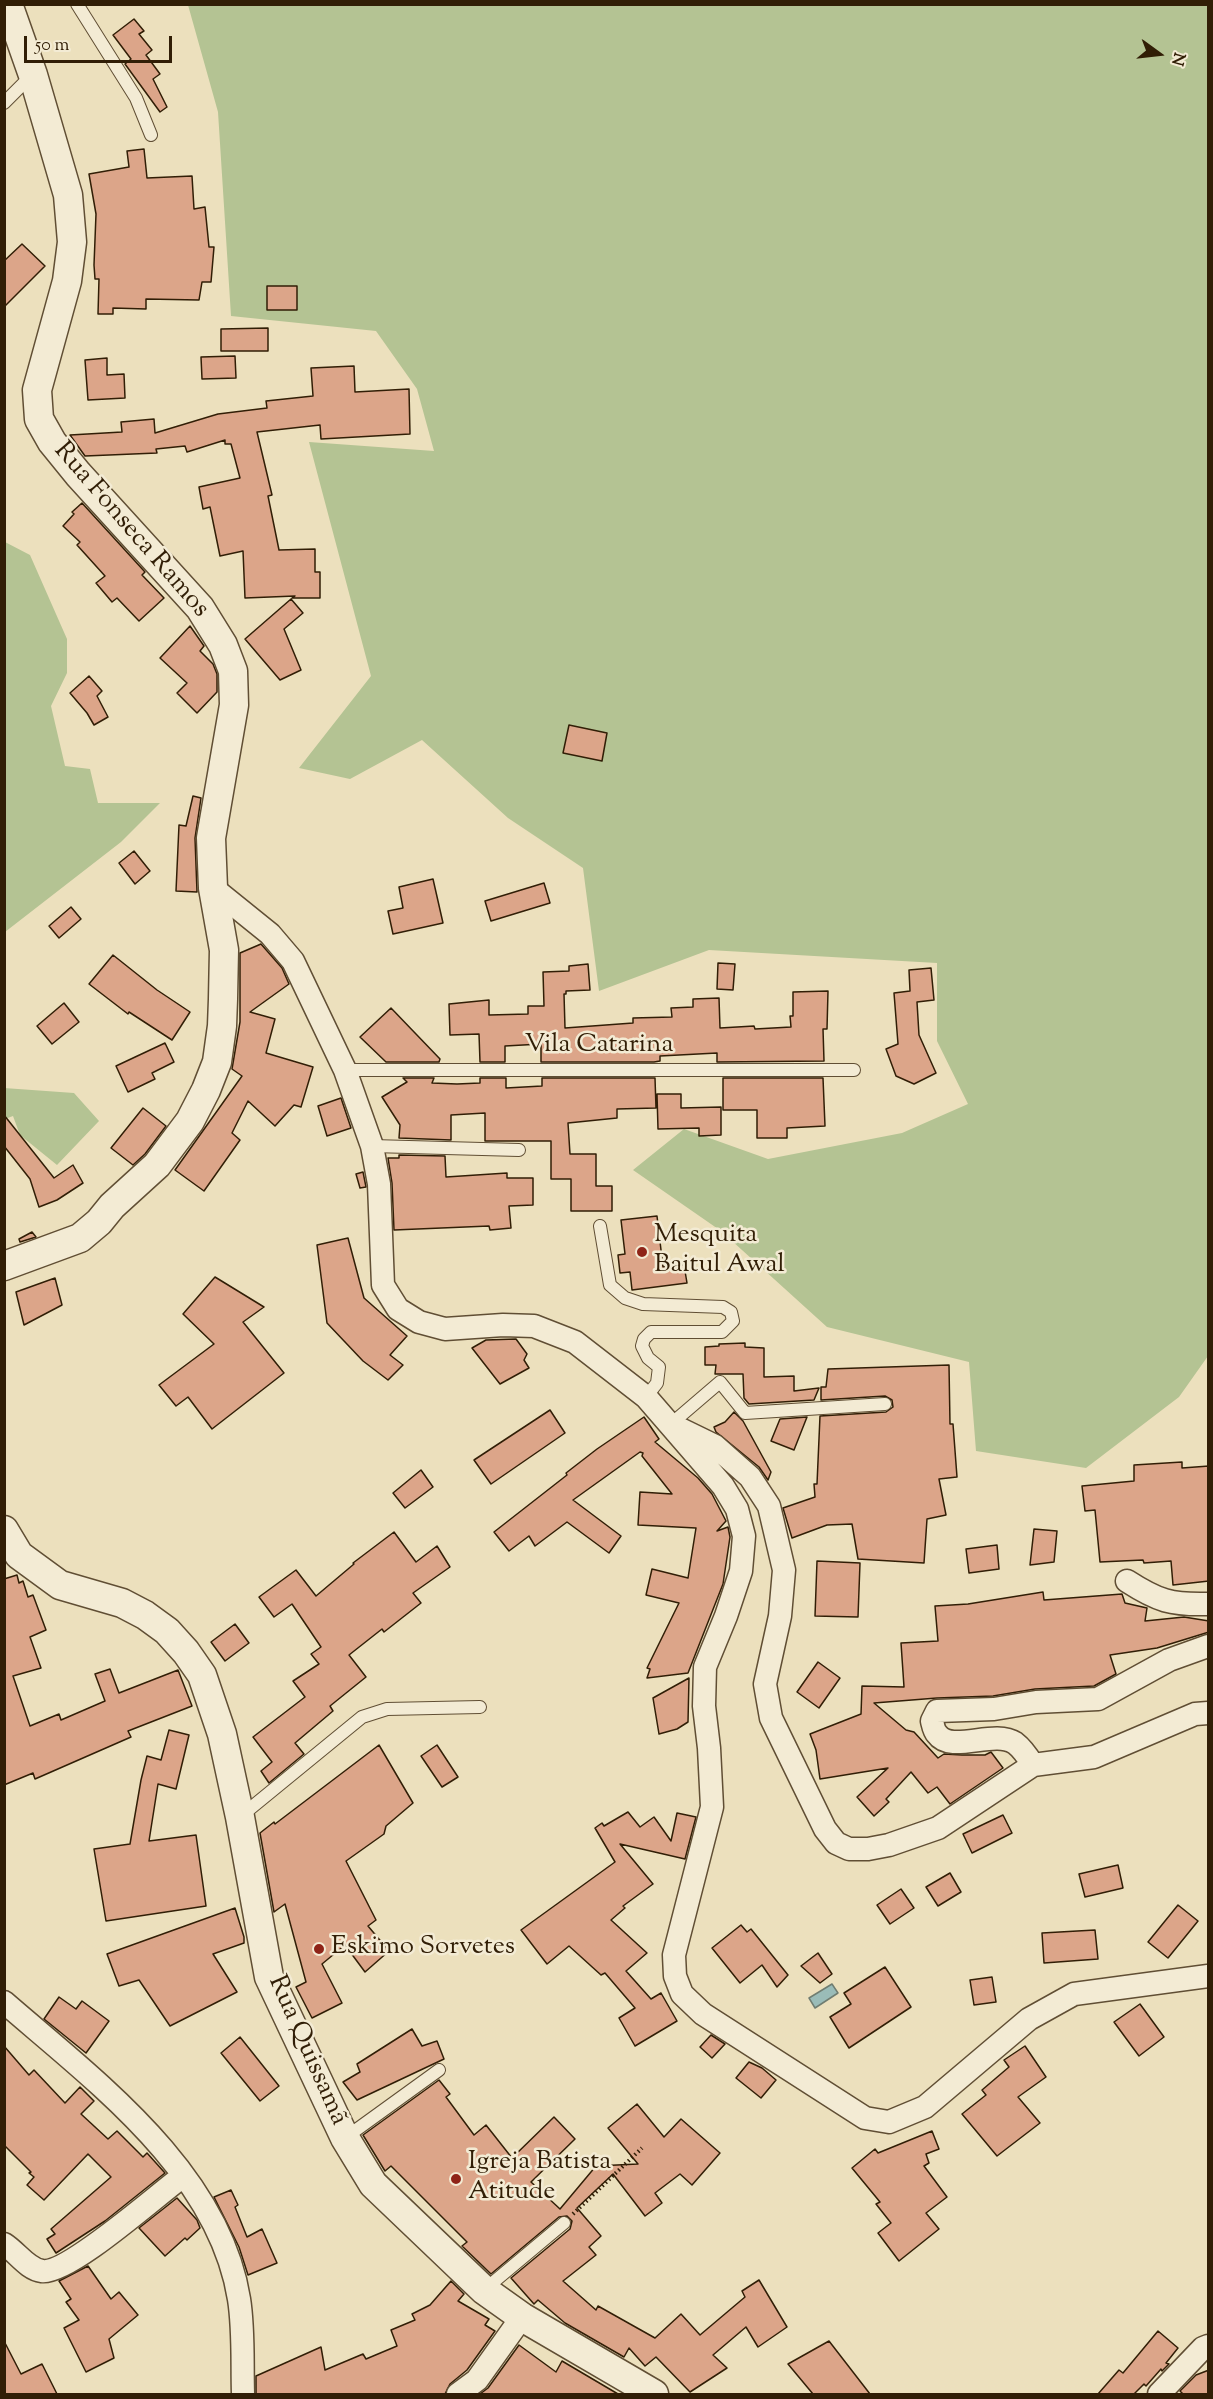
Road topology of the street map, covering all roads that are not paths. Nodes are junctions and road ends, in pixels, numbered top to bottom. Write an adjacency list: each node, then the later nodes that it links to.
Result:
1 (8, 4): 3 (street, Rua Fonseca Ramos)
2 (77, 4): 5 (lane)
3 (33, 75): 4 (lane); 6 (street, Rua Fonseca Ramos)
4 (4, 103)
5 (151, 135)
6 (213, 888): 7 (street); 12 (street, Rua Fonseca Ramos)
7 (345, 1070): 8 (lane, Vila Catarina); 9 (street)
8 (854, 1070)
9 (372, 1146): 10 (lane); 13 (street)
10 (519, 1150)
11 (600, 1226): 13 (lane)
12 (4, 1266)
13 (646, 1397): 15 (street)
14 (885, 1404): 15 (lane)
15 (671, 1424): 22 (street); 24 (street)
16 (4, 1530): 23 (street, Rua Quissamã)
17 (1127, 1581): 18 (street)
18 (1209, 1604)
19 (1209, 1646): 22 (street)
20 (480, 1707): 23 (lane)
21 (1209, 1713): 22 (street)
22 (1033, 1765)
23 (240, 1817): 27 (street, Rua Quissamã)
24 (1209, 1976)
25 (4, 2002): 28 (street)
26 (439, 2070): 27 (lane)
27 (345, 2138): 31 (street, Rua Quissamã)
28 (183, 2176): 30 (street); 34 (street)
29 (564, 2223): 31 (lane)
30 (4, 2244)
31 (484, 2290): 32 (street, Rua Quissamã)
32 (522, 2318): 35 (street); 36 (street, Rua Quissamã)
33 (1209, 2346): 37 (street)
34 (243, 2394)
35 (458, 2394)
36 (654, 2394)
37 (1159, 2394)

